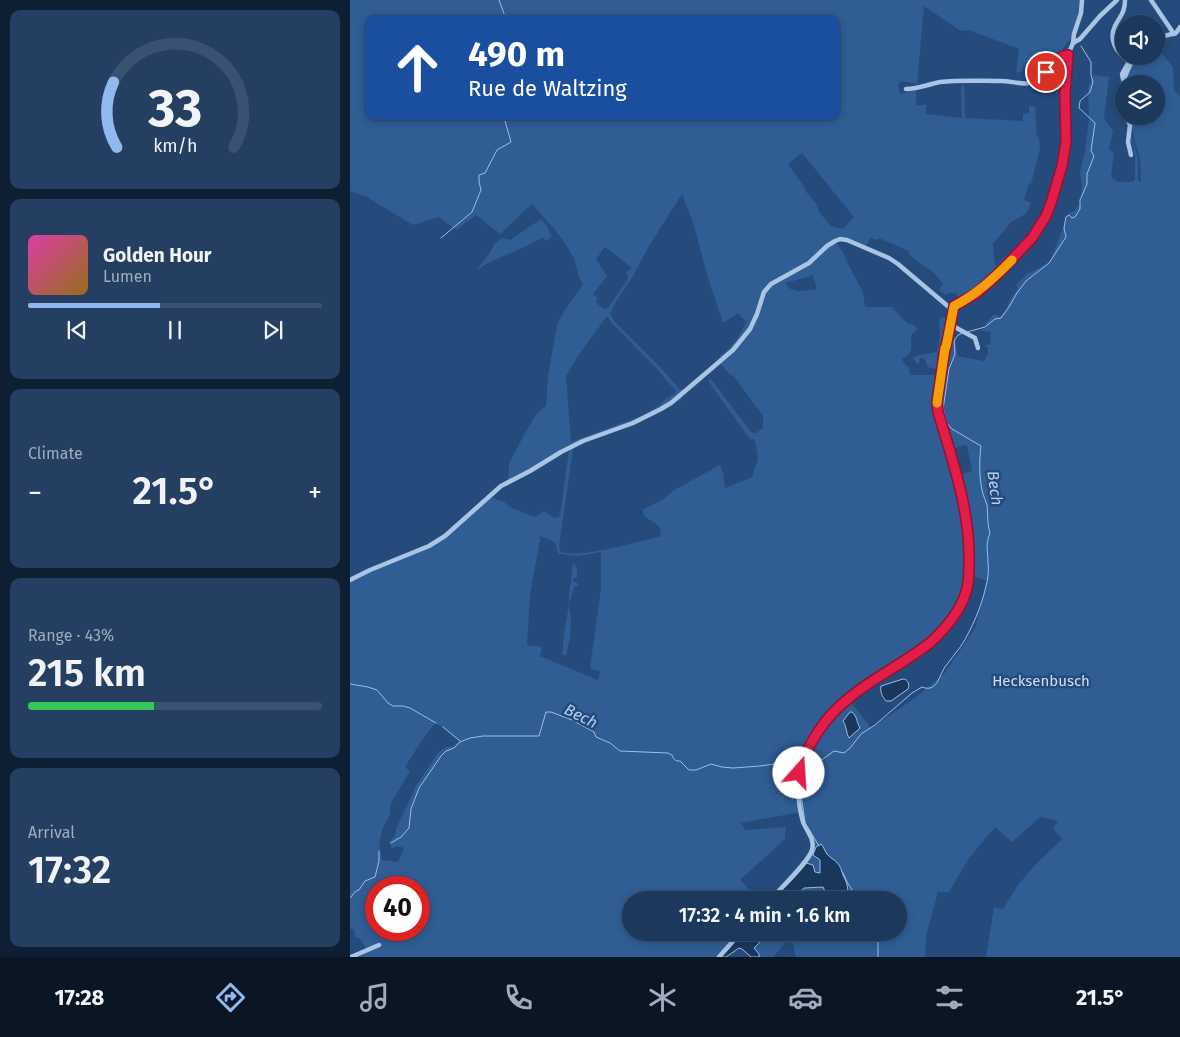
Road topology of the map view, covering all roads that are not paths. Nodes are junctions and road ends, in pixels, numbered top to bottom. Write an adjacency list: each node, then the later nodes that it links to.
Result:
1 (1082, 0): 9 (street)
2 (1117, 0): 9 (street)
3 (1125, 0): 5 (street)
4 (1151, 0): 8 (street)
5 (1122, 15)
6 (1115, 27): 10 (street)
7 (1180, 27): 8 (street)
8 (1177, 34)
9 (1073, 43): 11 (street)
10 (1115, 46)
11 (1068, 55): 12 (street); 15 (street)
12 (906, 89)
13 (1130, 125): 14 (street)
14 (1131, 155)
15 (952, 307): 16 (street); 17 (street); 19 (street)
16 (950, 325): 17 (street); 18 (street)
17 (945, 348): 20 (street)
18 (978, 348)
19 (350, 580)
20 (778, 891)
21 (733, 941): 24 (street)
22 (379, 945): 23 (street)
23 (351, 957)
24 (719, 957)

